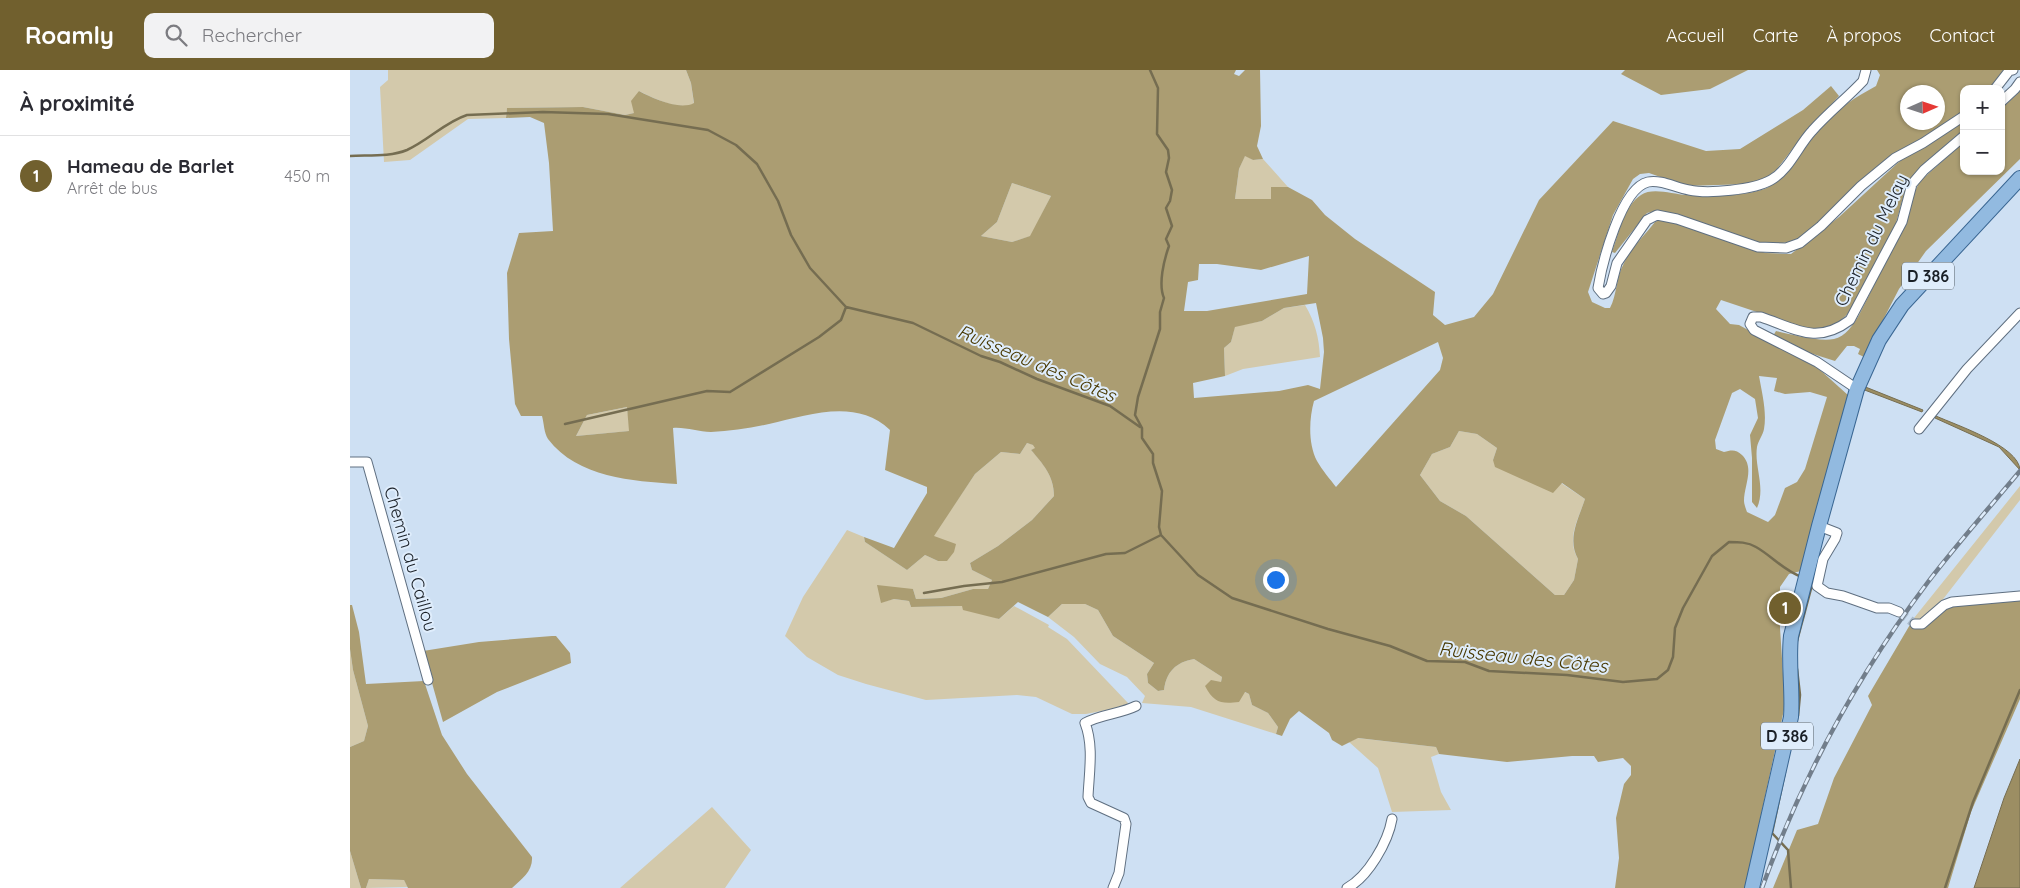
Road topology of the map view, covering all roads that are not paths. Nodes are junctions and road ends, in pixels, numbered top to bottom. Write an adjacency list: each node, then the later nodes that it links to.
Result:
1 (1866, 70): 6 (street, Chemin du Melay)
2 (2013, 70): 4 (street)
3 (2020, 82): 5 (street)
4 (1998, 85)
5 (2005, 98)
6 (1960, 118)
7 (1960, 139): 10 (street, Chemin du Melay)
8 (2020, 178): 10 (main road, D 386)
9 (2020, 313): 11 (street)
10 (1857, 389): 13 (main road, D 386)
11 (1919, 429)
12 (350, 462): 17 (street, Chemin du Caillou)
13 (1819, 526): 15 (street); 22 (main road, D 386)
14 (2020, 596): 16 (street)
15 (1898, 612)
16 (1914, 624)
17 (428, 680)
18 (1136, 706): 20 (street)
19 (1392, 819): 21 (street)
20 (1112, 888)
21 (1347, 888)
22 (1752, 888)

